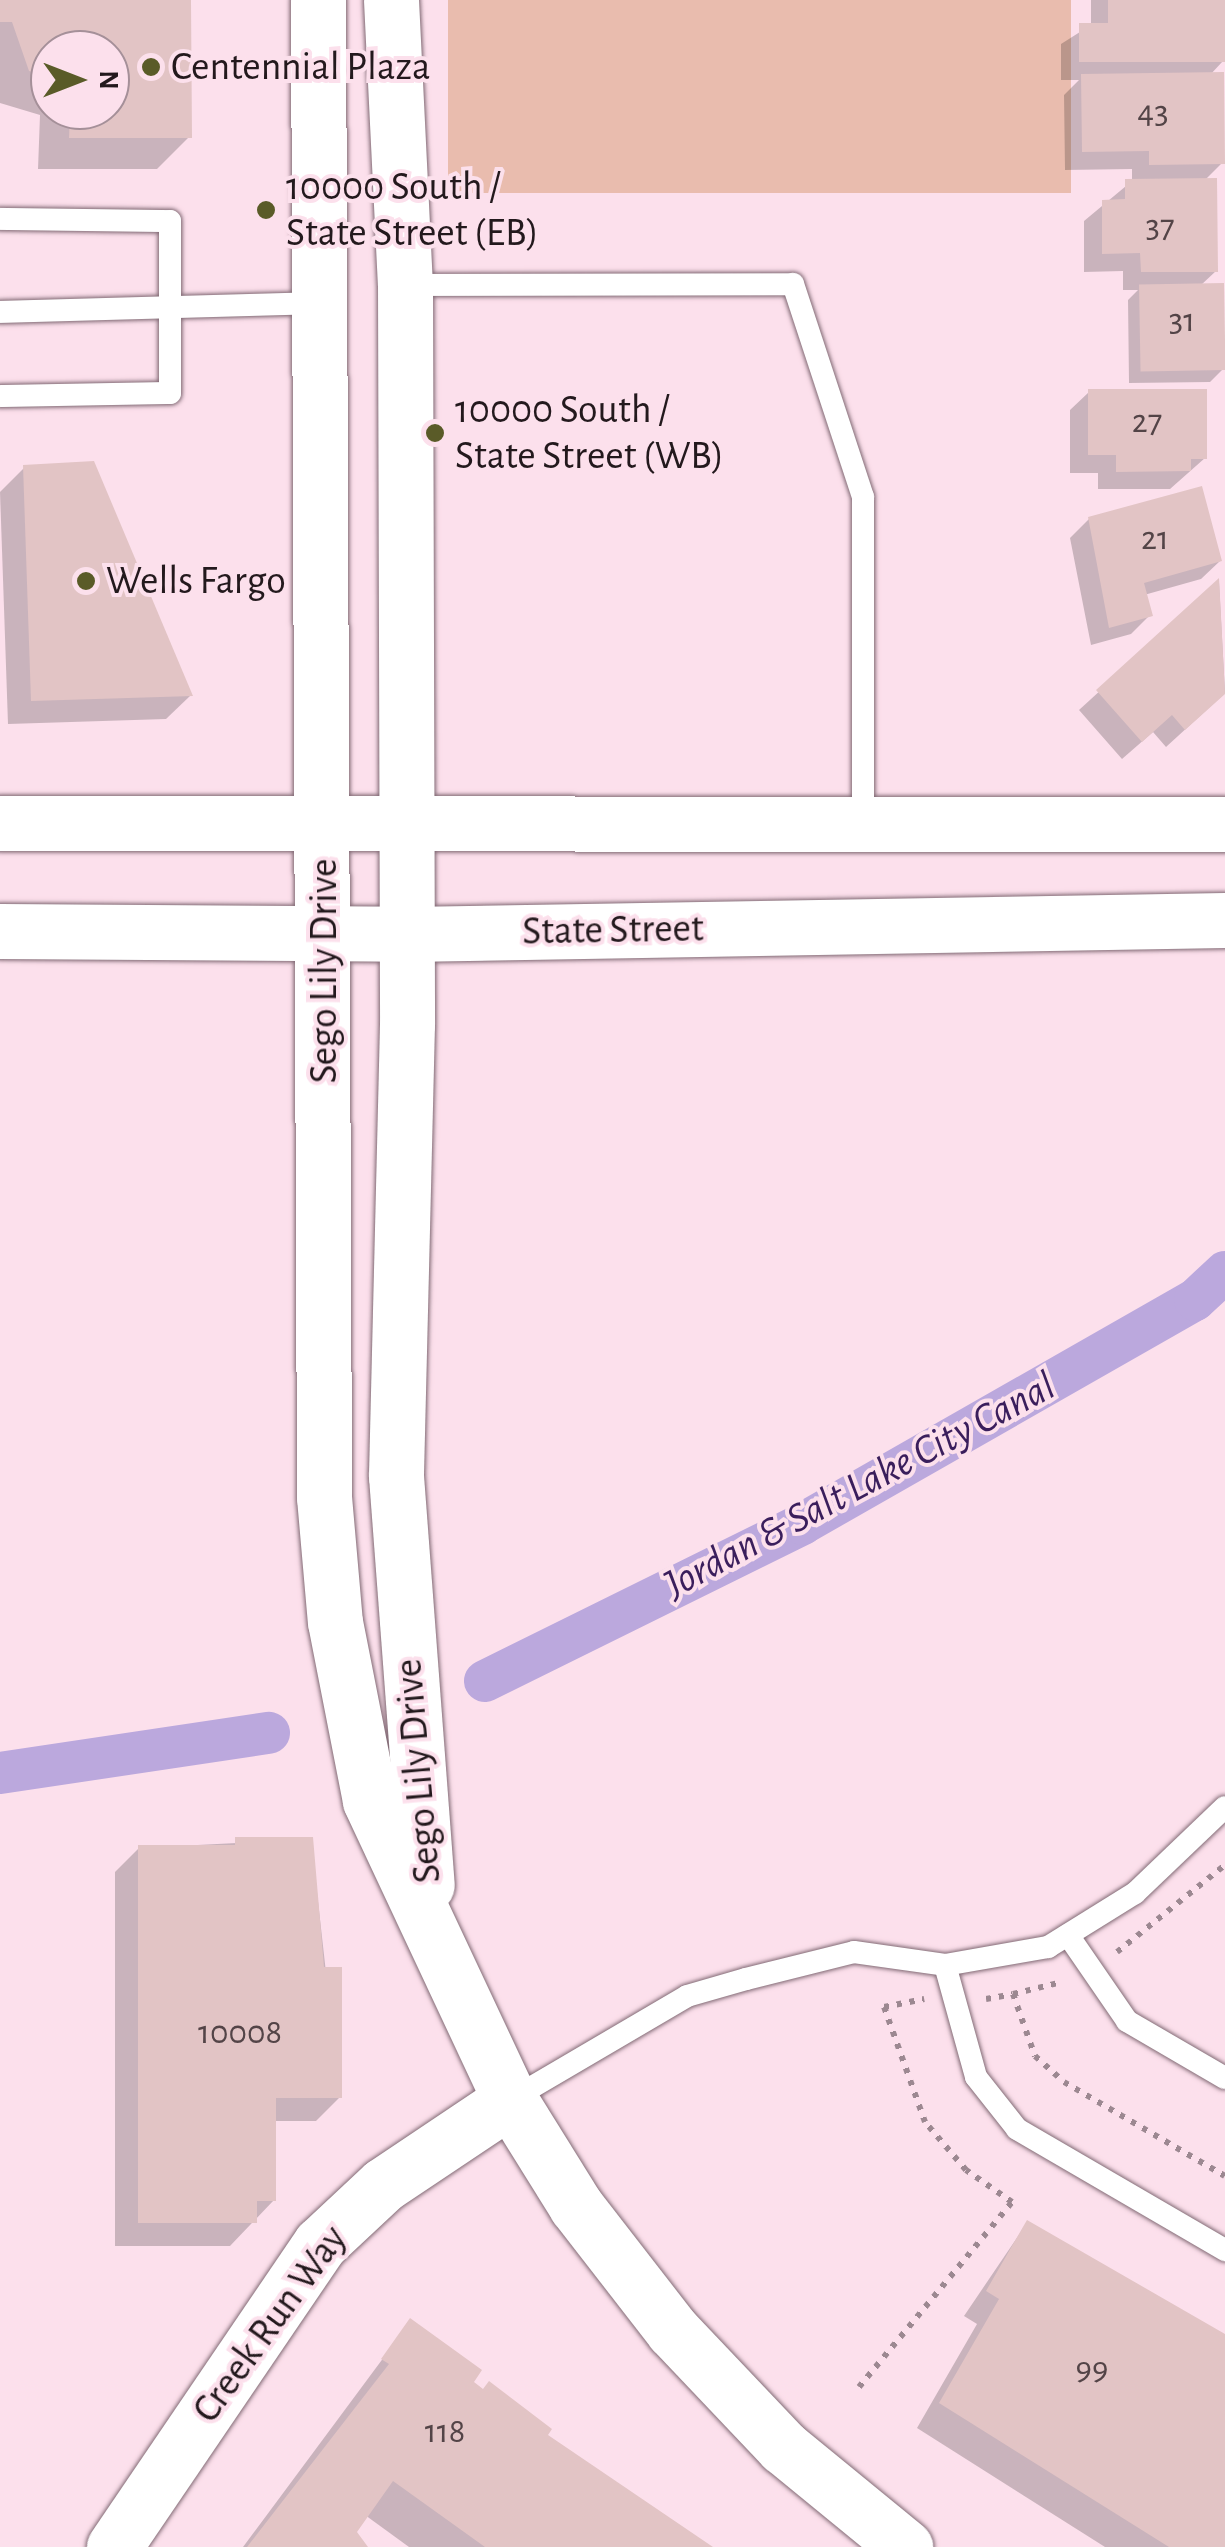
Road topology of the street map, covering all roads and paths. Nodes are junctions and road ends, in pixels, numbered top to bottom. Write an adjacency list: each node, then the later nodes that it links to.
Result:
1 (318, 0): 5 (main road, Sego Lily Drive)
2 (390, 0): 4 (main road, Sego Lily Drive)
3 (0, 219): 6 (lane)
4 (405, 285): 10 (main road, Sego Lily Drive); 11 (lane)
5 (319, 302): 6 (lane); 9 (main road, Sego Lily Drive)
6 (168, 307): 7 (lane); 8 (lane)
7 (0, 312)
8 (0, 396)
9 (324, 819): 10 (main road); 12 (main road); 16 (main road, Sego Lily Drive)
10 (406, 820): 11 (main road); 17 (main road, Sego Lily Drive)
11 (863, 822): 13 (main road)
12 (0, 823)
13 (1225, 824)
14 (1225, 920): 17 (main road, State Street)
15 (0, 930): 16 (main road, State Street)
16 (325, 934): 17 (main road, State Street); 19 (main road, Sego Lily Drive)
17 (406, 934): 19 (main road, Sego Lily Drive)
18 (1225, 1808): 20 (lane)
19 (432, 1923): 23 (main road, Sego Lily Drive)
20 (1068, 1935): 21 (lane); 22 (lane)
21 (944, 1964): 23 (lane); 24 (lane)
22 (1225, 2078)
23 (510, 2100): 25 (main road, Creek Run Way); 26 (main road, Sego Lily Drive)
24 (1225, 2250)
25 (114, 2547)
26 (906, 2547)

